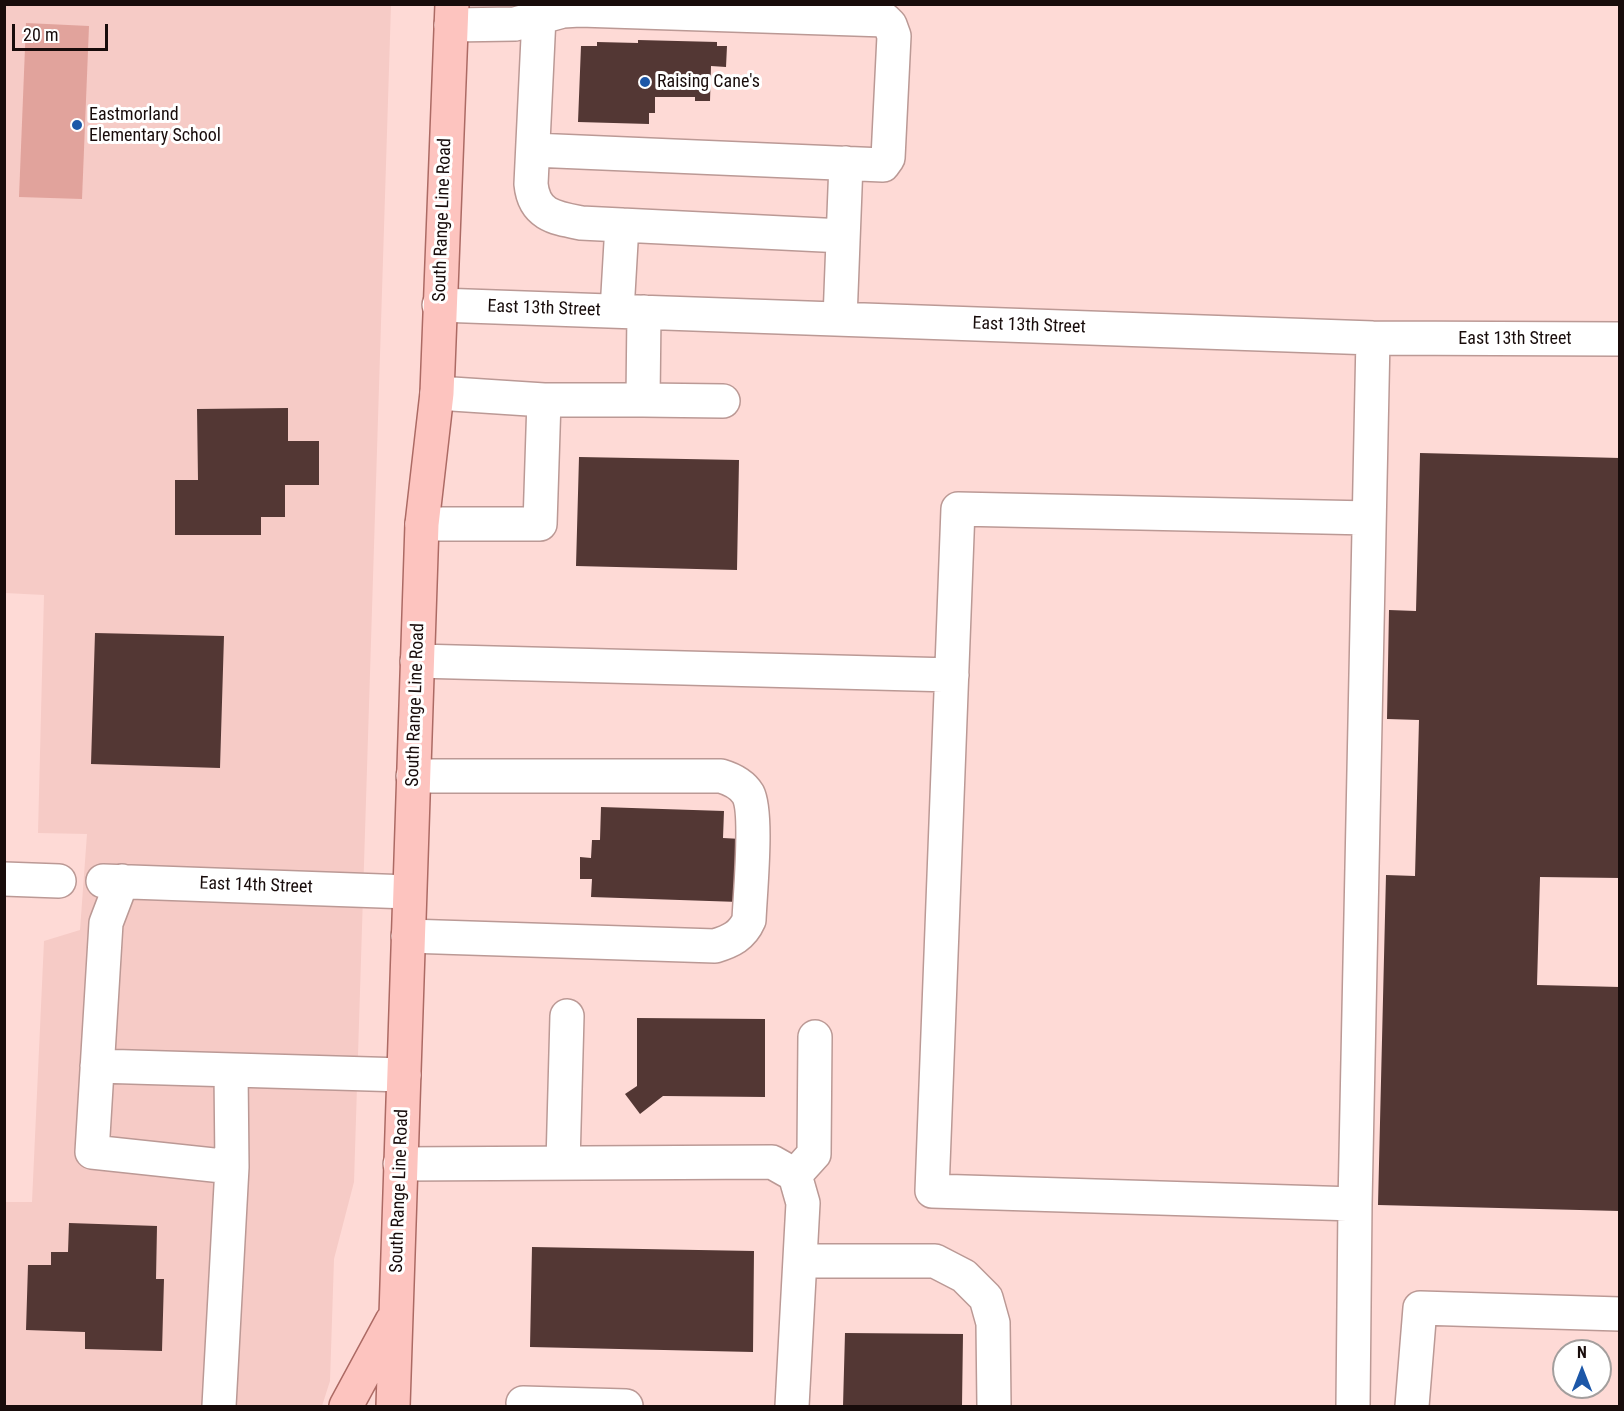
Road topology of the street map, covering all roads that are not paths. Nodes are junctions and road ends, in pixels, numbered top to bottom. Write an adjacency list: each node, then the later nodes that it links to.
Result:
1 (451, 15): 2 (street); 7 (main road, South Range Line Road)
2 (539, 17): 3 (street); 4 (street)
3 (533, 150): 4 (street); 5 (street)
4 (846, 163): 6 (street)
5 (622, 225): 6 (street); 8 (street)
6 (843, 236): 9 (street)
7 (439, 305): 8 (street, East 13th Street); 12 (main road, South Range Line Road)
8 (631, 312): 9 (street, East 13th Street); 14 (street)
9 (840, 319): 10 (street, East 13th Street)
10 (1373, 338): 11 (street, East 13th Street); 16 (street)
11 (1620, 339)
12 (437, 393): 13 (street); 17 (main road, South Range Line Road)
13 (544, 400): 14 (street); 17 (street)
14 (643, 400): 15 (street)
15 (723, 401)
16 (1369, 518): 19 (street); 34 (street)
17 (422, 524): 18 (main road, South Range Line Road)
18 (417, 661): 19 (street); 20 (main road, South Range Line Road)
19 (952, 675): 34 (street)
20 (413, 776): 23 (main road, South Range Line Road); 24 (street)
21 (4, 879): 22 (street)
22 (60, 881)
23 (409, 892): 24 (main road, South Range Line Road); 27 (street, East 14th Street)
24 (408, 936): 29 (main road, South Range Line Road)
25 (567, 1017): 30 (street)
26 (815, 1037): 33 (street)
27 (97, 1066): 28 (street); 32 (street)
28 (231, 1071): 29 (street); 32 (street)
29 (404, 1075): 31 (main road, South Range Line Road)
30 (563, 1163): 31 (street); 33 (street)
31 (400, 1164): 36 (main road, South Range Line Road)
32 (232, 1167): 39 (street)
33 (795, 1175): 35 (street)
34 (1355, 1204): 45 (street)
35 (800, 1261): 43 (street); 44 (street)
36 (396, 1314): 40 (main road); 41 (main road, South Range Line Road)
37 (1620, 1314): 46 (street)
38 (523, 1403): 42 (street)
39 (219, 1407)
40 (346, 1407)
41 (393, 1407)
42 (626, 1407)
43 (792, 1407)
44 (994, 1407)
45 (1353, 1407)
46 (1412, 1407)

